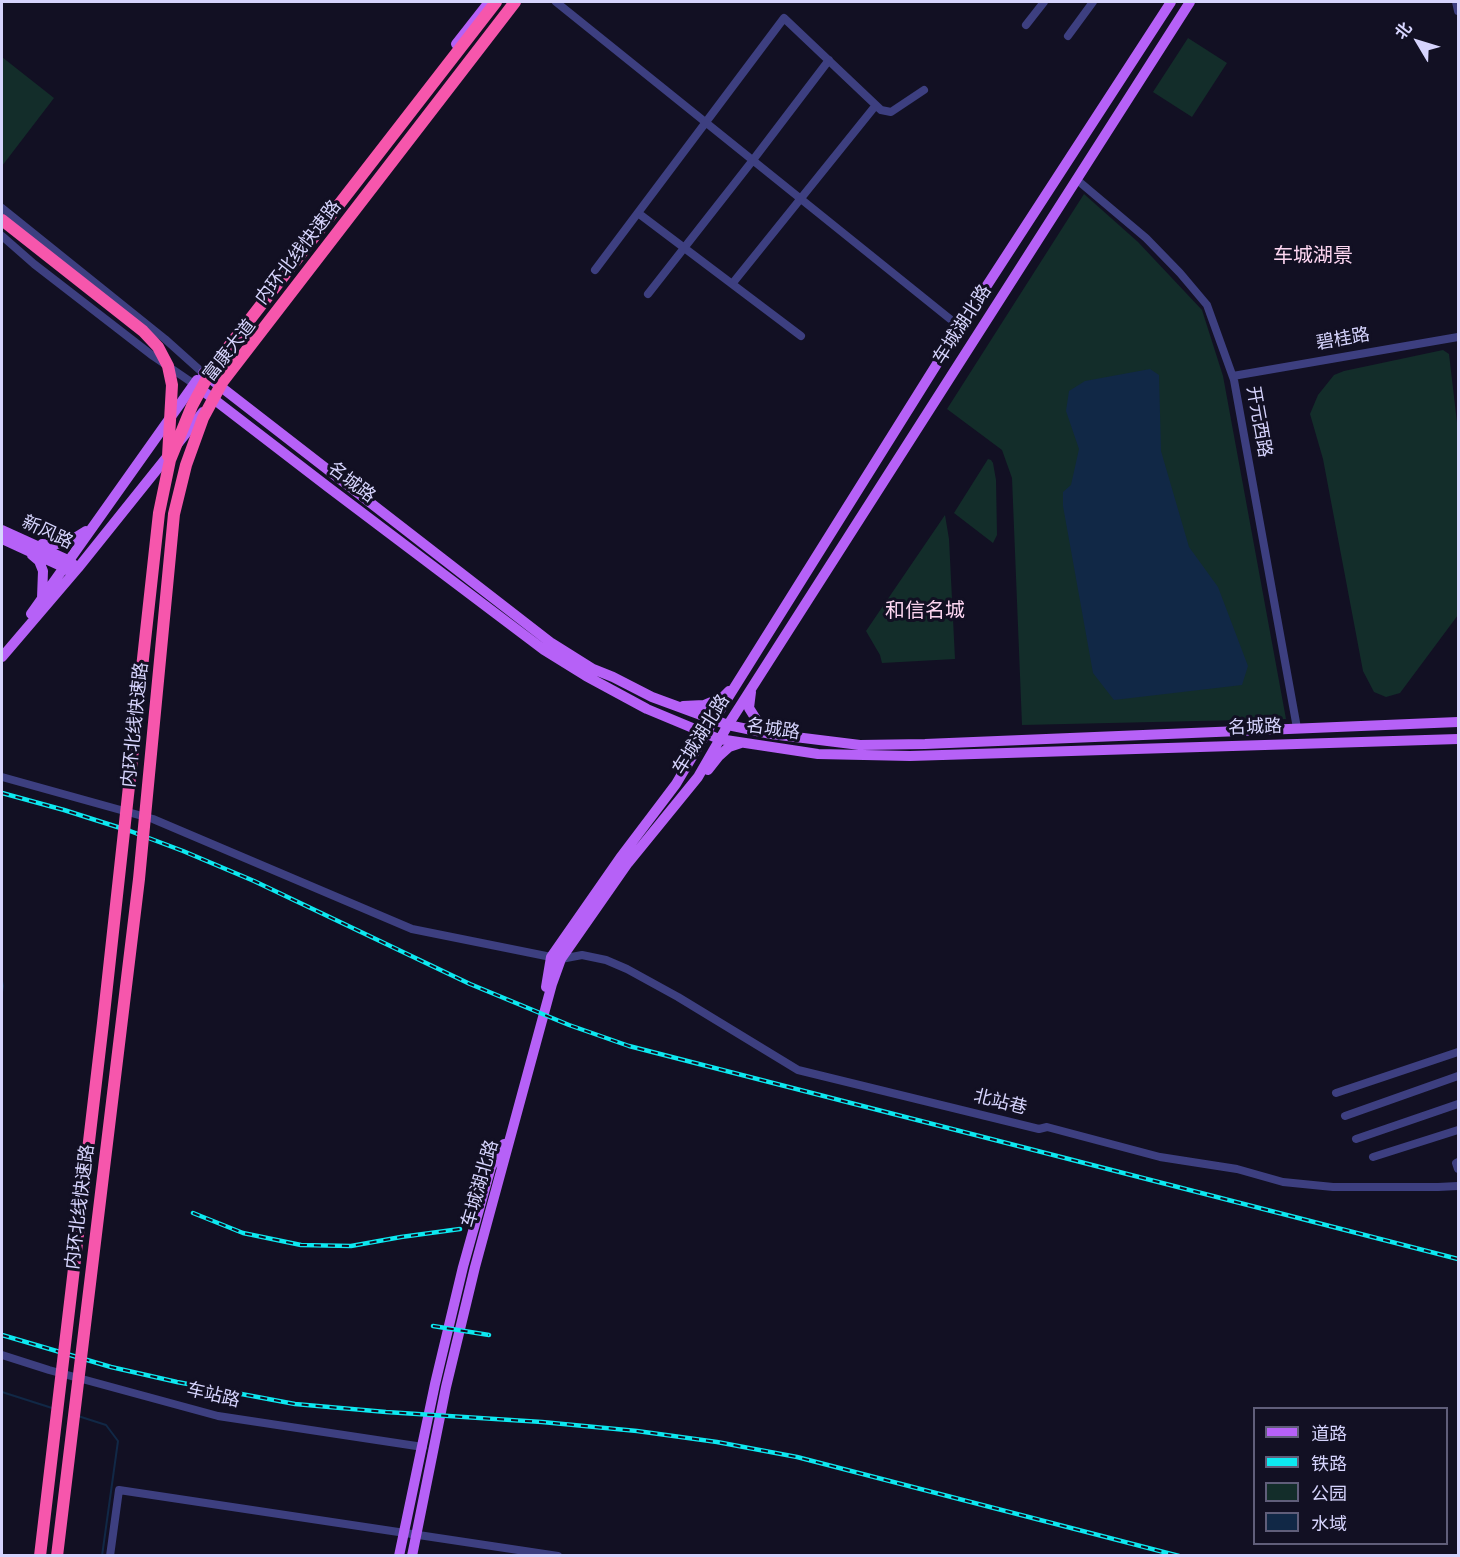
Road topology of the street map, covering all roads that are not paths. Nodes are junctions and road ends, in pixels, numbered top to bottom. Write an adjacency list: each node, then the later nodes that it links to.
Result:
1 (489, 2): 29 (main road, 富康大道)
2 (496, 2): 39 (highway, 内环北线快速路, bridge)
3 (515, 2): 80 (highway, 内环北线快速路, bridge)
4 (521, 2): 32 (main road, 富康大道)
5 (556, 2): 17 (street)
6 (1044, 2): 12 (street)
7 (1093, 2): 13 (street)
8 (1171, 2): 30 (main road, 车城湖北路)
9 (1190, 2): 19 (main road, 车城湖北路)
10 (1456, 2): 11 (street)
11 (1458, 11)
12 (1026, 25)
13 (1068, 36)
14 (829, 60): 16 (street); 17 (street); 18 (street)
15 (924, 90): 16 (street)
16 (876, 105): 20 (street)
17 (707, 123): 18 (street); 22 (street)
18 (753, 160): 20 (street); 25 (street)
19 (1076, 179): 35 (street, 开元西路); 48 (main road, 车城湖北路)
20 (801, 198): 27 (street); 30 (street)
21 (2, 208): 34 (street)
22 (638, 213): 25 (street); 26 (street)
23 (2, 220): 39 (highway, bridge)
24 (2, 236): 36 (street)
25 (683, 247): 27 (street); 28 (street)
26 (595, 270)
27 (732, 284): 31 (street)
28 (648, 294)
29 (243, 321): 32 (main road); 34 (main road, 富康大道)
30 (960, 327): 47 (main road, 车城湖北路)
31 (801, 336)
32 (262, 337): 37 (main road, 富康大道)
33 (1458, 337): 35 (street, 碧桂路)
34 (203, 373): 36 (main road, 富康大道); 37 (main road, 名城路)
35 (1233, 376): 54 (street, 开元西路)
36 (194, 384): 38 (main road, 名城路); 40 (main road, 富康大道)
37 (223, 388): 38 (main road, 富康大道); 49 (main road, 名城路)
38 (214, 399): 44 (main road, 富康大道); 51 (main road, 名城路)
39 (164, 489): 79 (highway, 内环北线快速路, bridge)
40 (91, 528): 43 (main road); 44 (main road, 富康大道)
41 (2, 530): 43 (main road, 新风路)
42 (2, 539): 43 (main road, 新风路)
43 (29, 547): 44 (main road, 新风路); 45 (main road)
44 (71, 567): 45 (main road, 富康大道); 46 (main road, 富康大道)
45 (42, 598): 46 (main road, 富康大道)
46 (2, 657)
47 (738, 682): 49 (main road); 50 (main road, 车城湖北路)
48 (751, 688): 53 (main road, 车城湖北路); 55 (main road)
49 (678, 707): 50 (main road, 名城路)
50 (714, 720): 53 (main road, 名城路); 56 (main road, 车城湖北路)
51 (676, 722): 56 (main road, 名城路); 60 (main road)
52 (1458, 722): 54 (main road, 名城路)
53 (728, 725): 55 (main road, 名城路); 57 (main road, 车城湖北路)
54 (1297, 728): 55 (main road, 名城路)
55 (771, 734)
56 (705, 735): 57 (main road, 名城路); 60 (main road, 车城湖北路)
57 (719, 739): 59 (main road, 名城路); 62 (main road, 车城湖北路)
58 (1458, 739): 59 (main road, 名城路)
59 (742, 743): 62 (main road)
60 (692, 757): 63 (main road, 车城湖北路)
61 (2, 777): 63 (street, 北站巷)
62 (628, 863): 63 (main road, 车城湖北路)
63 (556, 958): 74 (street, 北站巷); 76 (main road, 车城湖北路); 78 (main road, 车城湖北路)
64 (1458, 1052): 66 (street)
65 (1458, 1076): 68 (street)
66 (1336, 1093)
67 (1458, 1104): 70 (street)
68 (1345, 1116)
69 (1458, 1130): 71 (street)
70 (1356, 1139)
71 (1373, 1157)
72 (1458, 1162): 73 (street)
73 (1458, 1169)
74 (1458, 1186)
75 (2, 1355): 76 (street, 车站路)
76 (423, 1447): 77 (main road, 车城湖北路)
77 (403, 1533): 78 (street); 81 (street); 82 (main road, 车城湖北路)
78 (415, 1534): 83 (main road, 车城湖北路); 84 (street)
79 (40, 1556)
80 (57, 1556)
81 (110, 1556)
82 (399, 1556)
83 (412, 1556)
84 (558, 1556)

